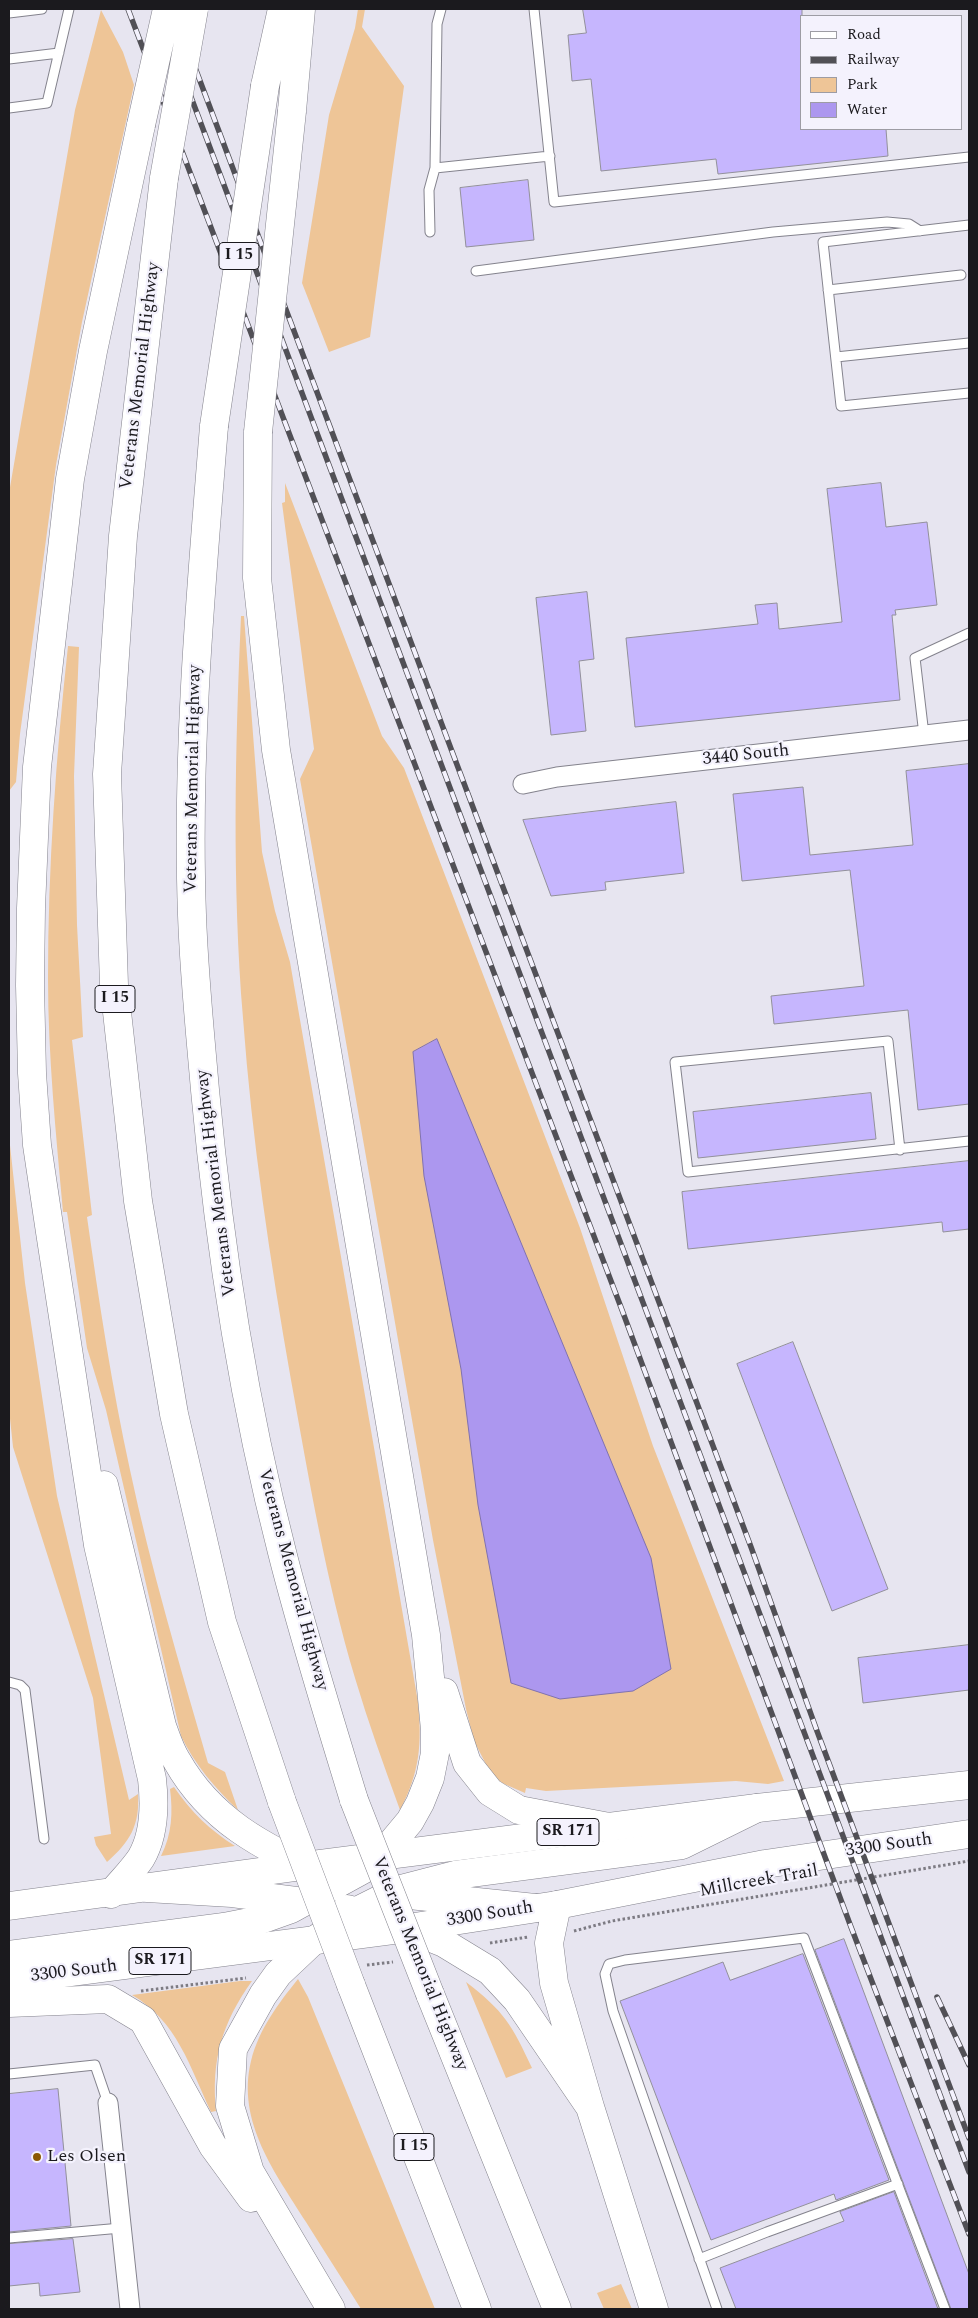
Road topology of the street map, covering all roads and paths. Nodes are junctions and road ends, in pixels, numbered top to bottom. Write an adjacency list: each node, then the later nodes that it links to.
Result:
1 (42, 9): 9 (lane)
2 (70, 9): 10 (lane)
3 (167, 9): 31 (main road, bridge)
4 (194, 9): 69 (main road, Veterans Memorial Highway / I 15, bridge)
5 (282, 9): 70 (main road, Veterans Memorial Highway / I 15, bridge)
6 (301, 9): 32 (main road, bridge)
7 (441, 9): 15 (lane)
8 (534, 9): 13 (lane)
9 (9, 13)
10 (59, 53): 11 (lane); 12 (lane)
11 (9, 60)
12 (9, 108)
13 (550, 156): 14 (lane); 15 (lane)
14 (969, 157)
15 (435, 168): 18 (lane)
16 (969, 225): 17 (lane)
17 (920, 230): 19 (lane); 21 (lane)
18 (430, 232)
19 (476, 271)
20 (961, 275): 21 (lane)
21 (828, 290): 23 (lane)
22 (969, 343): 23 (lane)
23 (836, 357): 24 (lane)
24 (969, 393)
25 (969, 633): 27 (lane)
26 (969, 730): 27 (street, 3440 South)
27 (924, 735): 28 (street, 3440 South)
28 (523, 784)
29 (969, 1141): 30 (lane)
30 (900, 1150): 30 (lane)
31 (73, 1378): 41 (main road); 45 (main road)
32 (426, 1635): 36 (main road); 39 (main road)
33 (9, 1682): 38 (lane)
34 (969, 1785): 35 (main road, SR 171)
35 (757, 1808): 36 (main road, SR 171); 44 (main road)
36 (610, 1827): 39 (main road, SR 171)
37 (969, 1834): 48 (main road, 3300 South / SR 171)
38 (44, 1839)
39 (380, 1857): 41 (main road, SR 171); 42 (main road)
40 (969, 1861): 51 (path, Millcreek Trail)
41 (303, 1866): 42 (main road); 43 (main road, SR 171)
42 (343, 1882): 44 (main road); 46 (main road)
43 (147, 1888): 45 (main road, SR 171); 46 (main road)
44 (393, 1893): 48 (main road); 49 (main road)
45 (111, 1894): 47 (main road, SR 171)
46 (303, 1902): 49 (main road); 55 (main road)
47 (9, 1906)
48 (546, 1906): 50 (main road, 3300 South / SR 171); 62 (main road)
49 (357, 1911): 50 (main road); 53 (main road)
50 (408, 1928): 53 (main road, 3300 South / SR 171); 62 (main road)
51 (584, 1930)
52 (522, 1938): 54 (path)
53 (312, 1942): 57 (main road, 3300 South / SR 171); 67 (main road)
54 (492, 1942)
55 (9, 1955)
56 (252, 1977): 58 (path)
57 (9, 1980)
58 (135, 1992)
59 (9, 2003): 67 (main road)
60 (9, 2074): 61 (lane)
61 (108, 2103): 64 (street)
62 (590, 2107): 71 (main road)
63 (898, 2184): 66 (lane); 66 (lane); 73 (lane)
64 (121, 2228): 65 (lane); 68 (street)
65 (9, 2238)
66 (700, 2259): 72 (lane)
67 (327, 2304)
68 (130, 2309)
69 (477, 2309)
70 (557, 2309)
71 (654, 2309)
72 (717, 2309)
73 (945, 2309)

